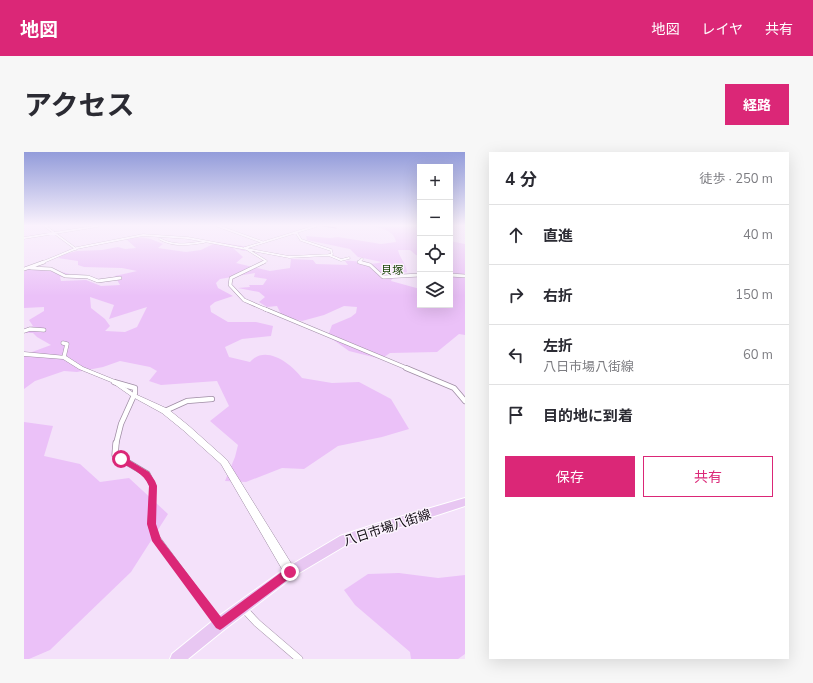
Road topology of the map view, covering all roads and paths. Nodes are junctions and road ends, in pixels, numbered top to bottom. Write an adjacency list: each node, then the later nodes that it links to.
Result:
1 (74, 250): 8 (street)
2 (247, 250): 20 (street)
3 (253, 250): 5 (street)
4 (330, 250): 5 (street)
5 (329, 254): 6 (street)
6 (349, 258)
7 (362, 259): 9 (street)
8 (26, 268): 12 (street)
9 (417, 275)
10 (453, 275): 11 (street)
11 (465, 276)
12 (120, 278)
13 (44, 330): 14 (street)
14 (24, 331)
15 (63, 343): 17 (street)
16 (24, 354): 17 (street)
17 (64, 357): 18 (street)
18 (133, 395): 21 (street); 25 (street)
19 (212, 399): 21 (street)
20 (465, 401)
21 (164, 411): 23 (street)
22 (465, 502): 23 (main road, 八日市場八街線)
23 (290, 572): 24 (main road, 八日市場八街線)
24 (242, 607): 25 (main road, 八日市場八街線); 27 (street)
25 (220, 624): 26 (main road, 八日市場八街線)
26 (177, 659)
27 (299, 659)

